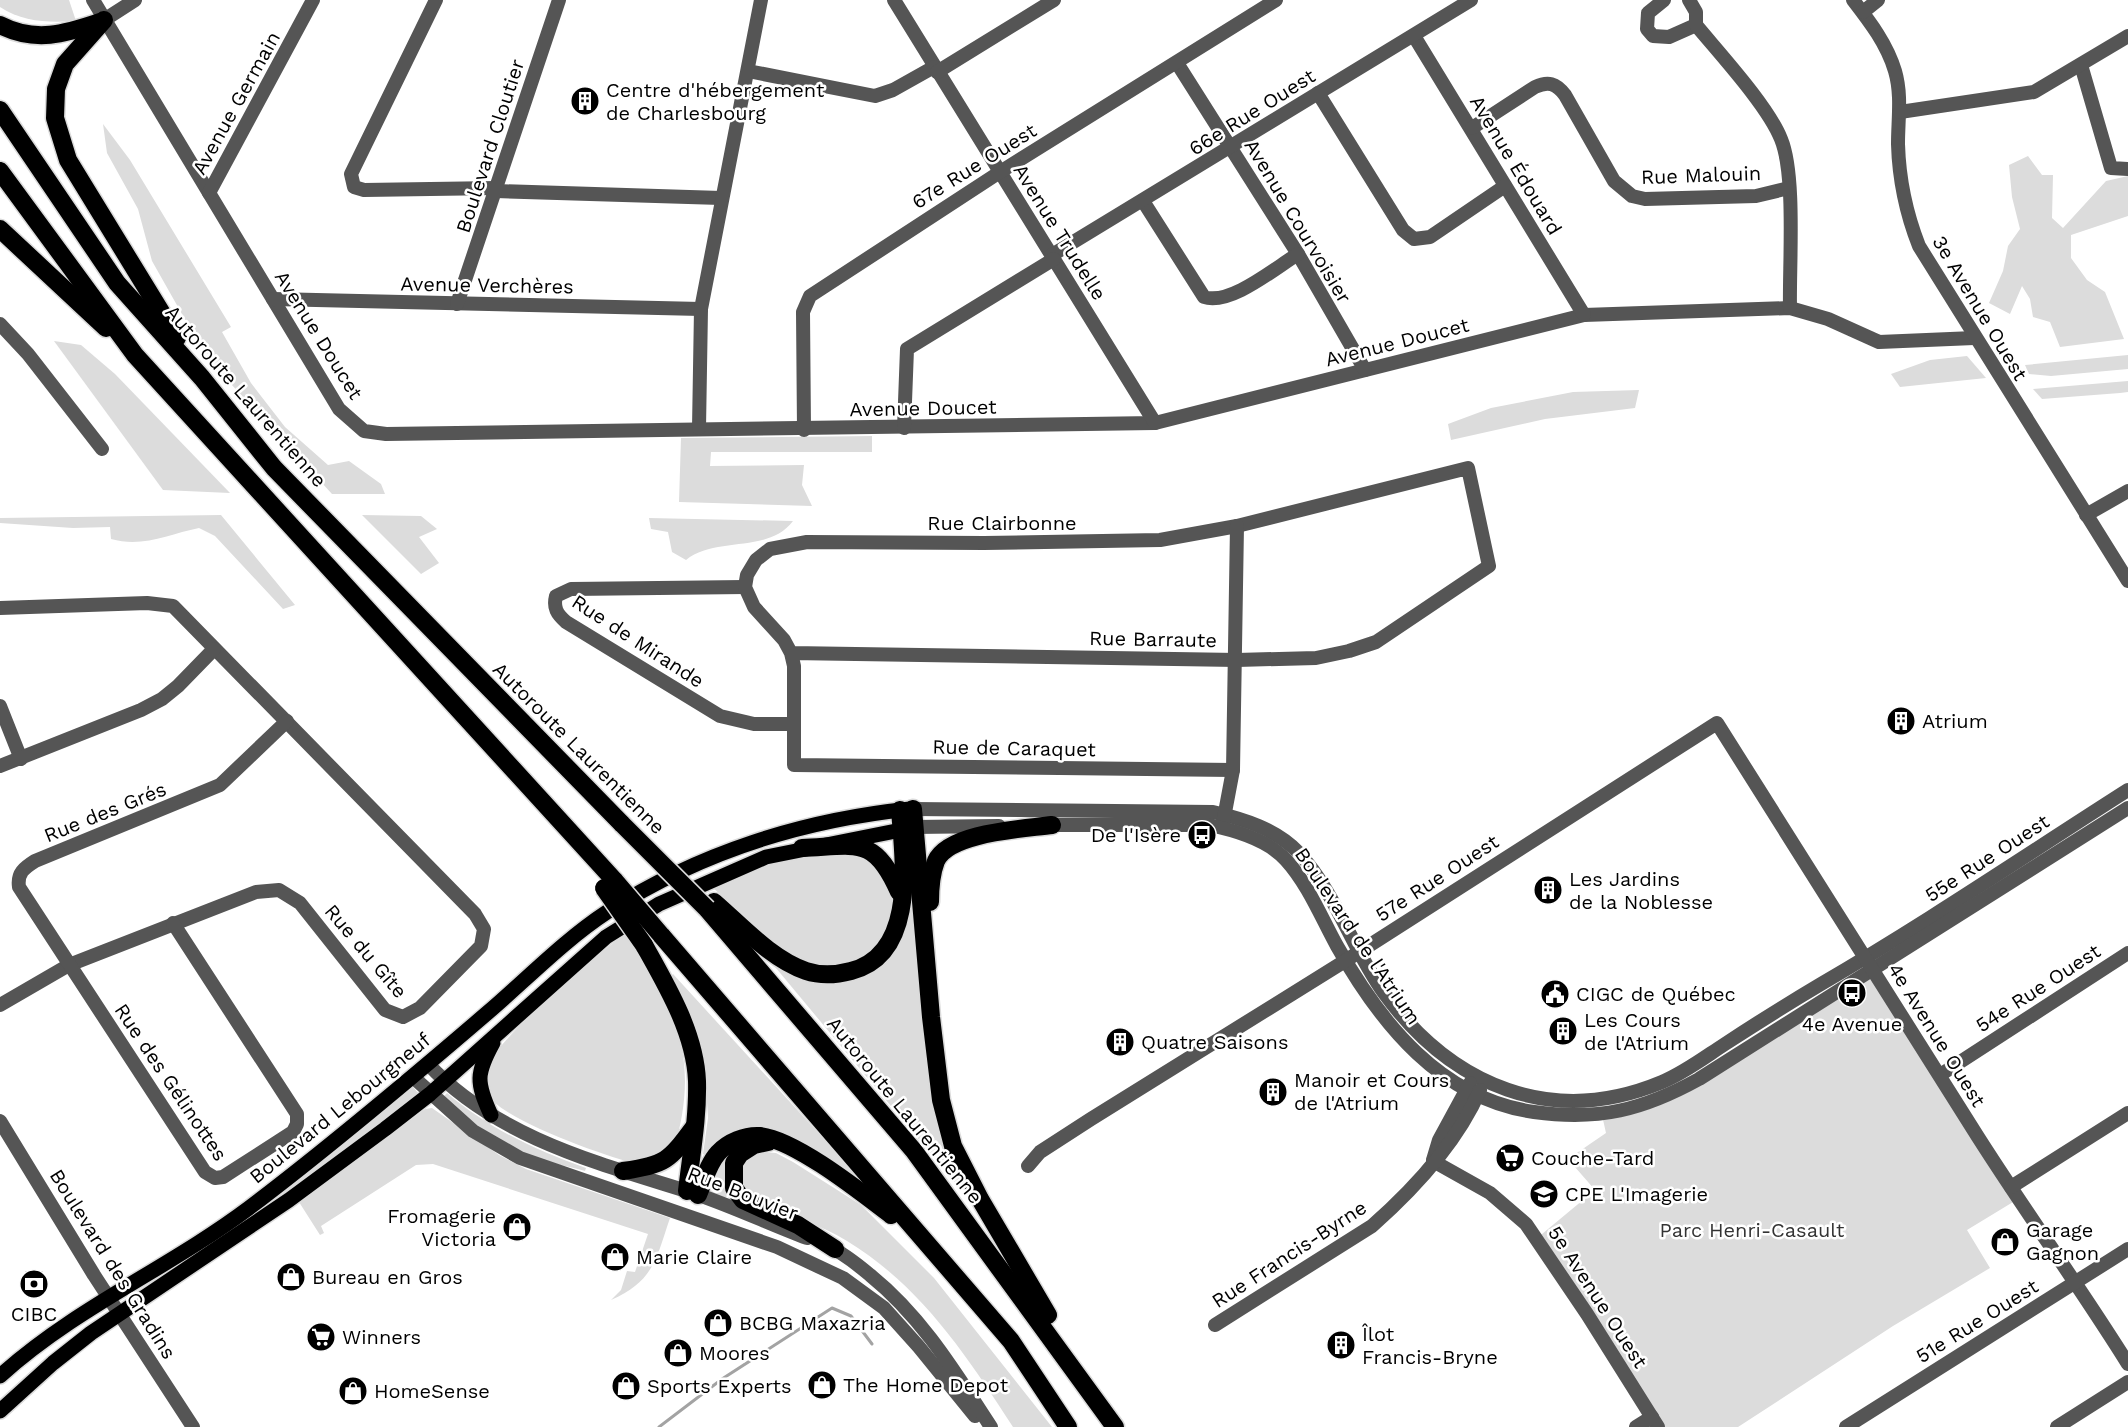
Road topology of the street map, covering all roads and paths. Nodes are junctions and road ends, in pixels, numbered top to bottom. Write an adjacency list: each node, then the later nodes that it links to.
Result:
1 (93, 0): 18 (street, Avenue Doucet)
2 (135, 0): 18 (street)
3 (313, 0): 38 (street, Avenue Germain)
4 (436, 0): 37 (street)
5 (559, 0): 37 (street, Boulevard Cloutier)
6 (761, 0): 26 (street)
7 (894, 0): 25 (street, Avenue Trudelle)
8 (1025, 0): 17 (street)
9 (1054, 0): 17 (street)
10 (1276, 0): 23 (street, 67e Rue Ouest)
11 (1471, 0): 21 (street, 66e Rue Ouest)
12 (1664, 0): 20 (street)
13 (1689, 0): 20 (street)
14 (1853, 0): 16 (street, 3e Avenue Ouest)
15 (1878, 0): 16 (street)
16 (1863, 12): 29 (street, 3e Avenue Ouest)
17 (1033, 13): 25 (street)
18 (104, 20): 19 (highway); 38 (street, Avenue Doucet); 53 (highway)
19 (0, 25)
20 (1696, 25): 36 (street)
21 (1414, 36): 27 (street, 66e Rue Ouest); 30 (street, Avenue Édouard)
22 (2128, 36): 24 (street)
23 (1177, 63): 31 (street, Avenue Courvoisier); 34 (street, 67e Rue Ouest)
24 (2081, 65): 29 (street); 32 (street)
25 (936, 69): 26 (street); 34 (street, Avenue Trudelle)
26 (748, 71): 39 (street)
27 (1318, 93): 31 (street, 66e Rue Ouest); 35 (street)
28 (0, 110): 53 (highway, Autoroute Laurentienne)
29 (1900, 112): 50 (street, 3e Avenue Ouest)
30 (1472, 128): 35 (street, Avenue Édouard); 36 (street, Rue Malouin)
31 (1231, 148): 40 (street, 66e Rue Ouest); 42 (street, Avenue Courvoisier)
32 (2128, 169)
33 (0, 171): 51 (highway)
34 (1000, 172): 43 (street, Avenue Trudelle); 57 (street, 67e Rue Ouest)
35 (1505, 186): 48 (street, Avenue Édouard)
36 (1789, 188): 46 (street)
37 (496, 189): 39 (street); 45 (street, Boulevard Cloutier)
38 (209, 193): 44 (street, Avenue Doucet)
39 (722, 198): 47 (street)
40 (1143, 201): 42 (street); 43 (street, 66e Rue Ouest)
41 (0, 229): 51 (highway)
42 (1298, 254): 52 (street, Avenue Courvoisier)
43 (1053, 257): 54 (street, Avenue Trudelle); 56 (street, 66e Rue Ouest)
44 (273, 299): 45 (street, Avenue Verchères); 55 (street, Avenue Doucet)
45 (457, 304): 47 (street, Avenue Verchères)
46 (1790, 308): 48 (street, Avenue Doucet); 50 (street, Avenue Doucet)
47 (701, 309): 55 (street)
48 (1584, 315): 52 (street, Avenue Doucet)
49 (0, 324): 58 (street)
50 (1974, 338): 60 (street, 3e Avenue Ouest)
51 (135, 355): 84 (highway)
52 (1365, 370): 54 (street, Avenue Doucet)
53 (202, 378): 87 (highway, Autoroute Laurentienne, bridge)
54 (1155, 423): 56 (street, Avenue Doucet)
55 (699, 428): 57 (street, Avenue Doucet)
56 (904, 428): 57 (street, Avenue Doucet)
57 (804, 430)
58 (102, 449)
59 (2128, 491): 60 (street)
60 (2086, 515): 63 (street, 3e Avenue Ouest)
61 (1237, 526): 62 (street, Rue Clairbonne); 64 (street, Rue Clairbonne); 68 (street)
62 (1489, 566): 68 (street, Rue Barraute)
63 (2128, 581)
64 (745, 587): 67 (street); 72 (street, Rue de Mirande)
65 (0, 608): 66 (street, Rue du Gîte)
66 (214, 649): 70 (street, Rue du Gîte); 73 (street)
67 (791, 653): 68 (street, Rue Barraute); 72 (street)
68 (1237, 660): 75 (street)
69 (0, 706): 73 (street)
70 (287, 721): 88 (street, Rue du Gîte); 94 (street, Rue des Grés)
71 (1717, 723): 90 (street, 57e Rue Ouest); 92 (street, 4e Avenue Ouest)
72 (794, 724): 75 (street, Rue de Caraquet)
73 (21, 759): 74 (street)
74 (0, 766)
75 (1233, 770): 79 (street)
76 (2128, 790): 92 (street, 55e Rue Ouest)
77 (2128, 808): 95 (street, 55e Rue Ouest)
78 (907, 809): 79 (street, Boulevard de l'Atrium); 81 (highway); 83 (main road, Boulevard de l'Atrium)
79 (1223, 821): 80 (street, Boulevard de l'Atrium); 90 (street, Boulevard de l'Atrium); 93 (street, Boulevard de l'Atrium)
80 (1052, 825): 81 (street, Boulevard de l'Atrium); 89 (highway)
81 (908, 828): 82 (main road, Boulevard de l'Atrium); 85 (highway); 89 (highway)
82 (802, 848): 85 (highway); 86 (main road, Boulevard de l'Atrium)
83 (698, 863): 98 (main road, Boulevard Lebourgneuf)
84 (610, 885): 108 (highway, bridge); 116 (highway, bridge)
85 (902, 899): 87 (highway)
86 (659, 904): 97 (main road, Boulevard Lebourgneuf)
87 (711, 905): 126 (highway, Autoroute Laurentienne)
88 (173, 923): 94 (street, Rue du Gîte); 94 (street, Rue des Gélinottes)
89 (927, 952): 126 (highway)
90 (1358, 952): 93 (street, 57e Rue Ouest); 101 (street, Boulevard de l'Atrium)
91 (2128, 953): 99 (street, 54e Rue Ouest)
92 (1866, 958): 95 (street, 4e Avenue Ouest); 101 (street, Boulevard de l'Atrium)
93 (1345, 961): 103 (street, Boulevard de l'Atrium); 111 (street, 57e Rue Ouest)
94 (69, 964): 96 (street, Rue du Gîte)
95 (1874, 971): 99 (street, 4e Avenue Ouest); 103 (street, Boulevard de l'Atrium)
96 (0, 1005)
97 (498, 1034): 102 (main road, Boulevard Lebourgneuf); 106 (main road)
98 (428, 1064): 100 (main road, Boulevard Lebourgneuf); 102 (street, Rue Bouvier)
99 (1940, 1075): 113 (street, 4e Avenue Ouest)
100 (413, 1077): 104 (street, Rue Bouvier); 120 (main road, Boulevard Lebourgneuf)
101 (1479, 1078): 103 (street, Rue Francis-Byrne)
102 (444, 1081): 104 (main road, Boulevard Lebourgneuf); 106 (street, Rue Bouvier)
103 (1471, 1093): 110 (street, Rue Francis-Byrne)
104 (430, 1094): 115 (street, Rue Bouvier); 121 (main road, Boulevard Lebourgneuf)
105 (2128, 1113): 113 (street)
106 (491, 1115): 112 (street, Rue Bouvier)
107 (0, 1121): 120 (street, Boulevard des Gradins)
108 (695, 1125): 112 (highway); 114 (highway)
109 (775, 1140): 114 (highway); 116 (highway); 117 (highway)
110 (1433, 1161): 122 (street, Rue Francis-Byrne); 128 (street, 5e Avenue Ouest)
111 (1028, 1166)
112 (623, 1171): 114 (street, Rue Bouvier)
113 (2010, 1187): 119 (street, 4e Avenue Ouest)
114 (692, 1193): 115 (street); 117 (street, Rue Bouvier)
115 (686, 1215): 130 (street, Rue Bouvier)
116 (920, 1237): 132 (highway)
117 (835, 1249): 131 (street, Rue Bouvier)
118 (2128, 1250): 119 (street, 51e Rue Ouest)
119 (2076, 1282): 123 (street, 4e Avenue Ouest); 135 (street, 51e Rue Ouest)
120 (109, 1298): 121 (street, Boulevard des Gradins); 124 (main road, Boulevard Lebourgneuf)
121 (120, 1314): 127 (main road, Boulevard Lebourgneuf); 129 (street, Boulevard des Gradins)
122 (1215, 1325)
123 (2128, 1364)
124 (0, 1376)
125 (2128, 1382): 136 (street)
126 (1096, 1397): 133 (highway, Autoroute Laurentienne)
127 (0, 1411)
128 (1655, 1422): 134 (street)
129 (193, 1427)
130 (984, 1427)
131 (991, 1427)
132 (1068, 1427)
133 (1115, 1427)
134 (1636, 1427)
135 (1846, 1427)
136 (2057, 1427)

